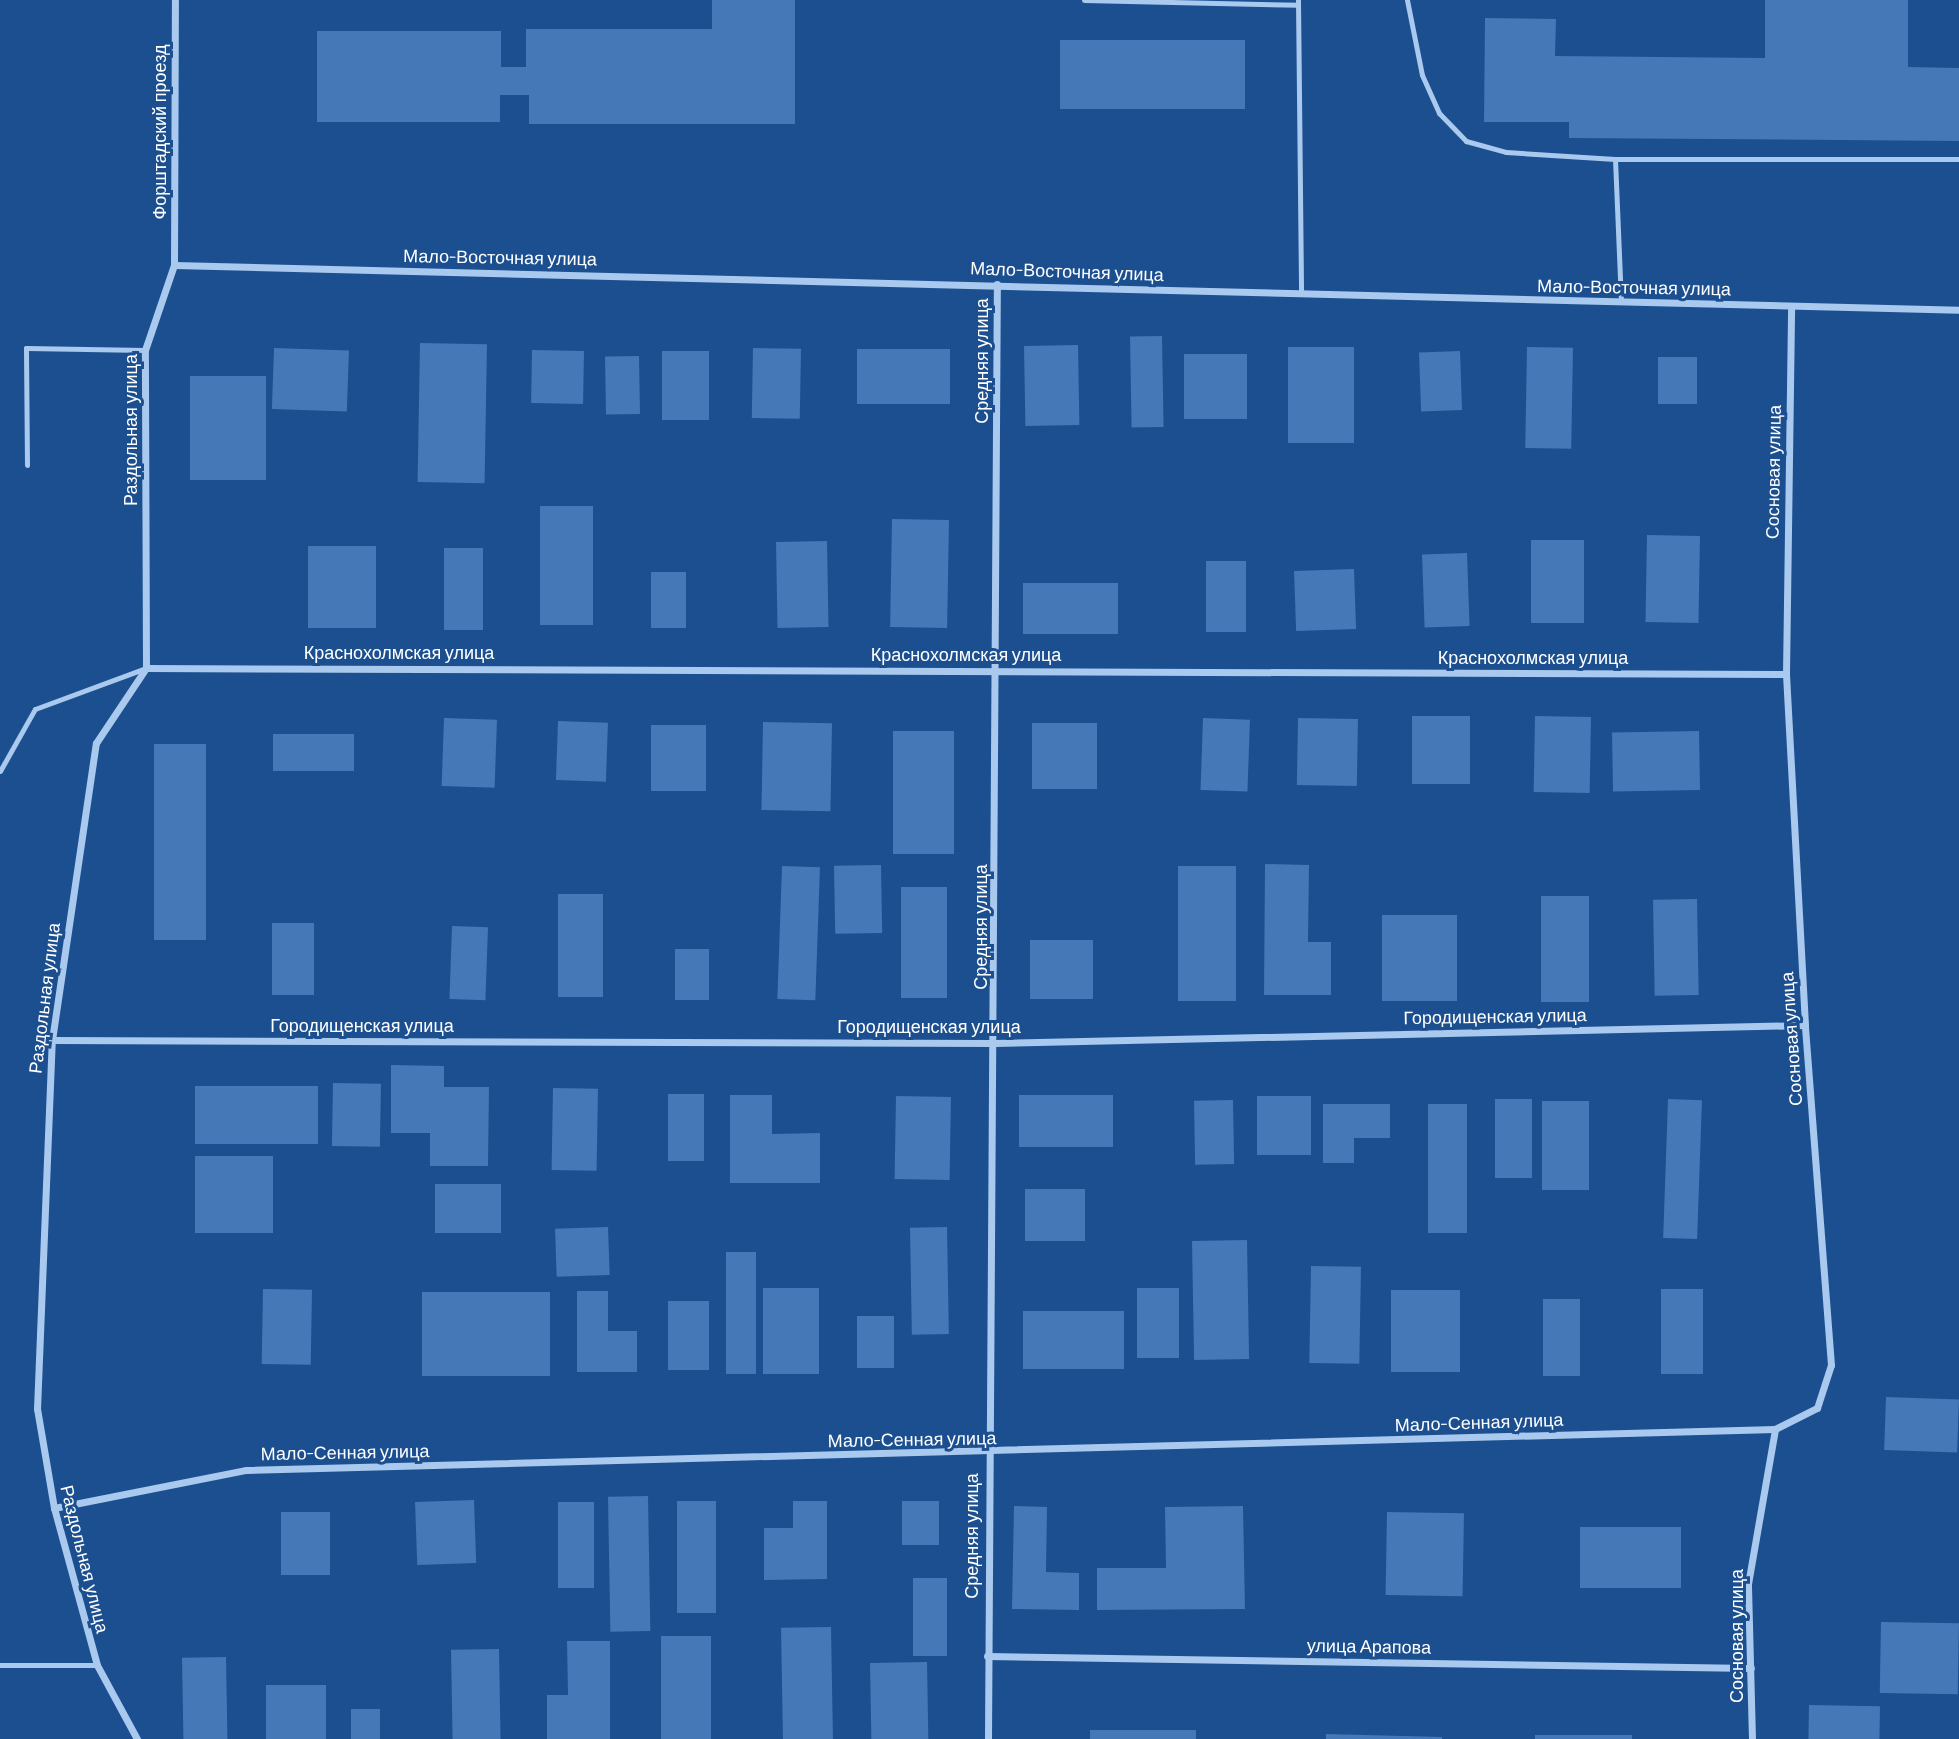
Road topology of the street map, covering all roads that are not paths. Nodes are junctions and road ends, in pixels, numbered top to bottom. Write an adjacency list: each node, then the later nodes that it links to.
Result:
1 (175, 0): 7 (street, Форштадский проезд)
2 (1084, 0): 4 (lane)
3 (1407, 0): 5 (lane)
4 (1298, 3): 9 (lane)
5 (1615, 159): 6 (lane); 10 (lane)
6 (1959, 159)
7 (174, 265): 8 (street, Мало-Восточная улица); 13 (street, Раздольная улица)
8 (997, 284): 9 (street, Мало-Восточная улица); 16 (street, Средняя улица)
9 (1301, 294): 10 (street, Мало-Восточная улица)
10 (1620, 302): 11 (street, Мало-Восточная улица)
11 (1791, 306): 12 (street, Мало-Восточная улица); 17 (street, Сосновая улица)
12 (1959, 310)
13 (145, 350): 14 (lane); 15 (street, Раздольная улица)
14 (27, 465)
15 (146, 668): 16 (street, Краснохолмская улица); 18 (lane); 20 (street, Раздольная улица)
16 (997, 670): 17 (street, Краснохолмская улица); 21 (street, Средняя улица)
17 (1786, 674): 19 (street, Сосновая улица)
18 (0, 771)
19 (1805, 1025): 21 (street, Городищенская улица); 22 (street, Сосновая улица)
20 (52, 1040): 21 (street, Городищенская улица); 24 (street, Раздольная улица)
21 (995, 1042): 23 (street, Средняя улица)
22 (1775, 1429): 23 (street, Мало-Сенная улица); 28 (street, Сосновая улица)
23 (987, 1453): 24 (street, Мало-Сенная улица); 25 (street, Средняя улица)
24 (54, 1508): 27 (street, Раздольная улица)
25 (987, 1656): 28 (street, улица Арапова); 30 (street, Средняя улица)
26 (0, 1665): 27 (lane)
27 (97, 1665): 29 (street, Раздольная улица)
28 (1751, 1668): 31 (street, Сосновая улица)
29 (137, 1739)
30 (988, 1739)
31 (1752, 1739)

